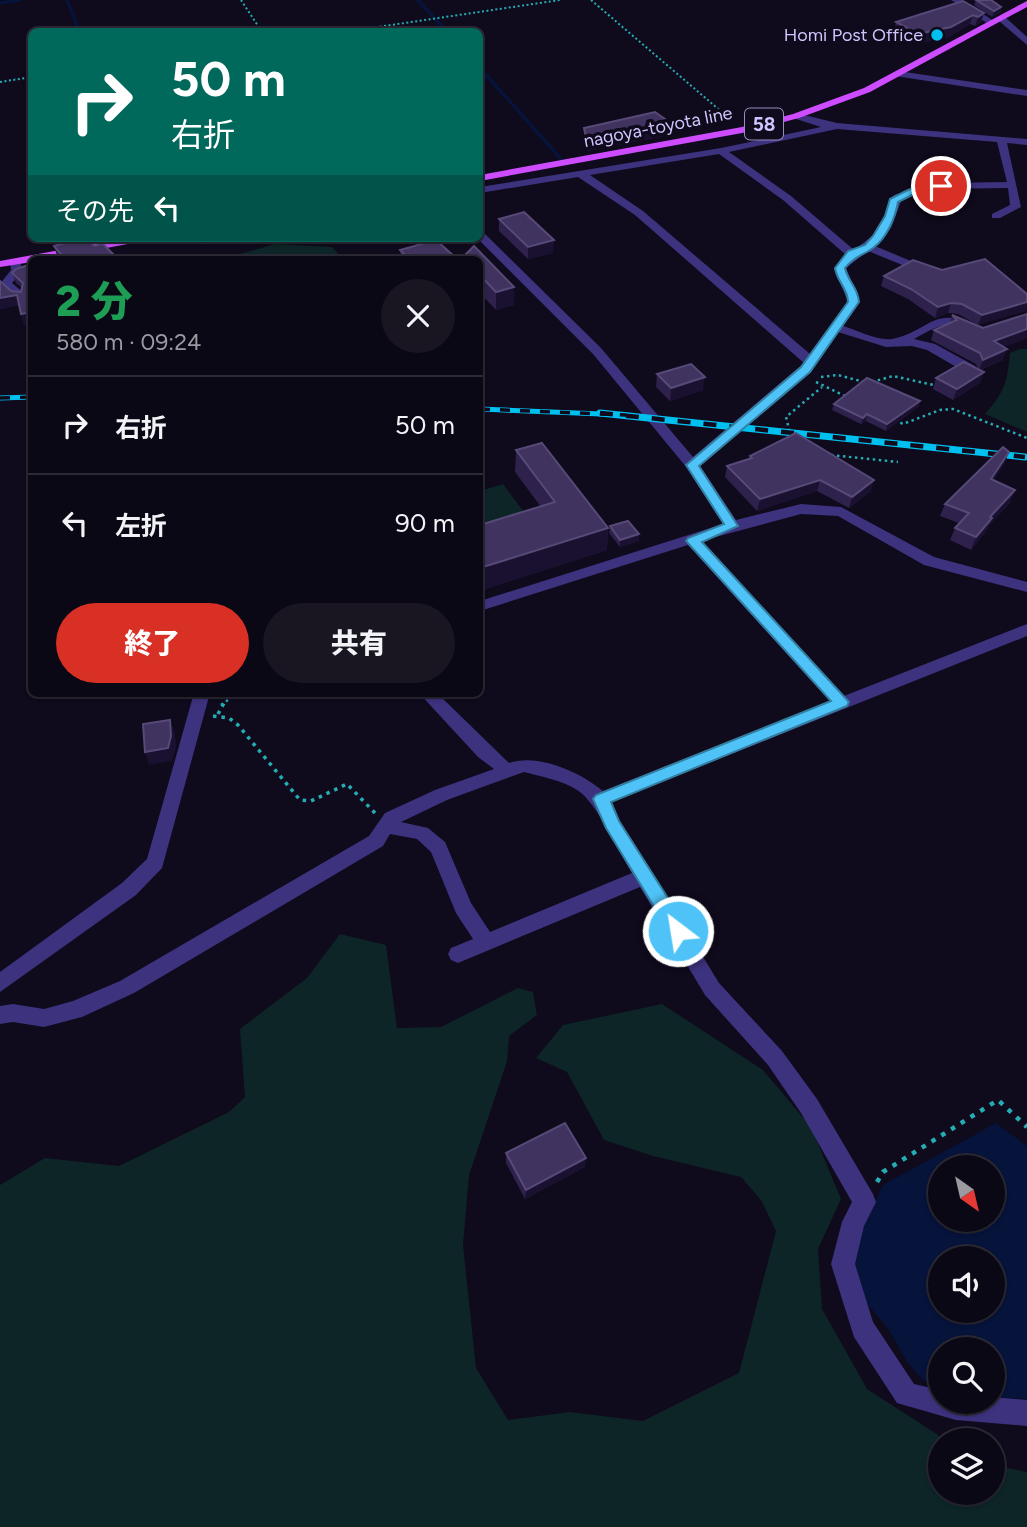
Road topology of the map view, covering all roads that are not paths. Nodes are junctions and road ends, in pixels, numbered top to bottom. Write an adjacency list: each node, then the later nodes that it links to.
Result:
1 (955, 0): 3 (street)
2 (1027, 4): 3 (main road, nagoya-toyota line / 58)
3 (997, 21): 4 (street); 5 (main road, nagoya-toyota line / 58)
4 (1027, 42)
5 (898, 74): 6 (street); 7 (main road, nagoya-toyota line / 58)
6 (1027, 93)
7 (796, 116): 8 (street); 13 (main road, nagoya-toyota line / 58)
8 (836, 126): 9 (street); 11 (street)
9 (1001, 140): 10 (street); 14 (street)
10 (1027, 142)
11 (720, 151): 12 (street); 21 (street)
12 (579, 173): 15 (street); 31 (street)
13 (483, 177)
14 (1013, 185): 16 (street); 20 (street)
15 (483, 189)
16 (1021, 209): 17 (street)
17 (996, 216)
18 (483, 238): 33 (street)
19 (123, 242): 22 (main road)
20 (868, 247): 21 (street); 26 (street)
21 (852, 254): 28 (street)
22 (50, 256)
23 (28, 260): 24 (main road)
24 (15, 262): 25 (main road); 27 (street)
25 (0, 264)
26 (943, 272)
27 (20, 296)
28 (837, 328): 30 (street); 31 (street)
29 (979, 332): 30 (street)
30 (897, 342): 32 (street)
31 (810, 361): 33 (street)
32 (970, 369)
33 (692, 465): 34 (street)
34 (732, 526): 35 (street); 36 (street)
35 (693, 541): 37 (street); 41 (street)
36 (1027, 587)
37 (483, 605)
38 (1027, 630): 41 (street)
39 (201, 697): 48 (street)
40 (431, 697): 42 (street)
41 (841, 702): 43 (street)
42 (505, 771): 43 (street); 44 (street)
43 (601, 799): 45 (street)
44 (386, 825): 46 (street); 49 (street)
45 (645, 876): 46 (street); 50 (street)
46 (486, 942): 47 (street)
47 (458, 954)
48 (0, 983)
49 (0, 1015)
50 (1027, 1413)

